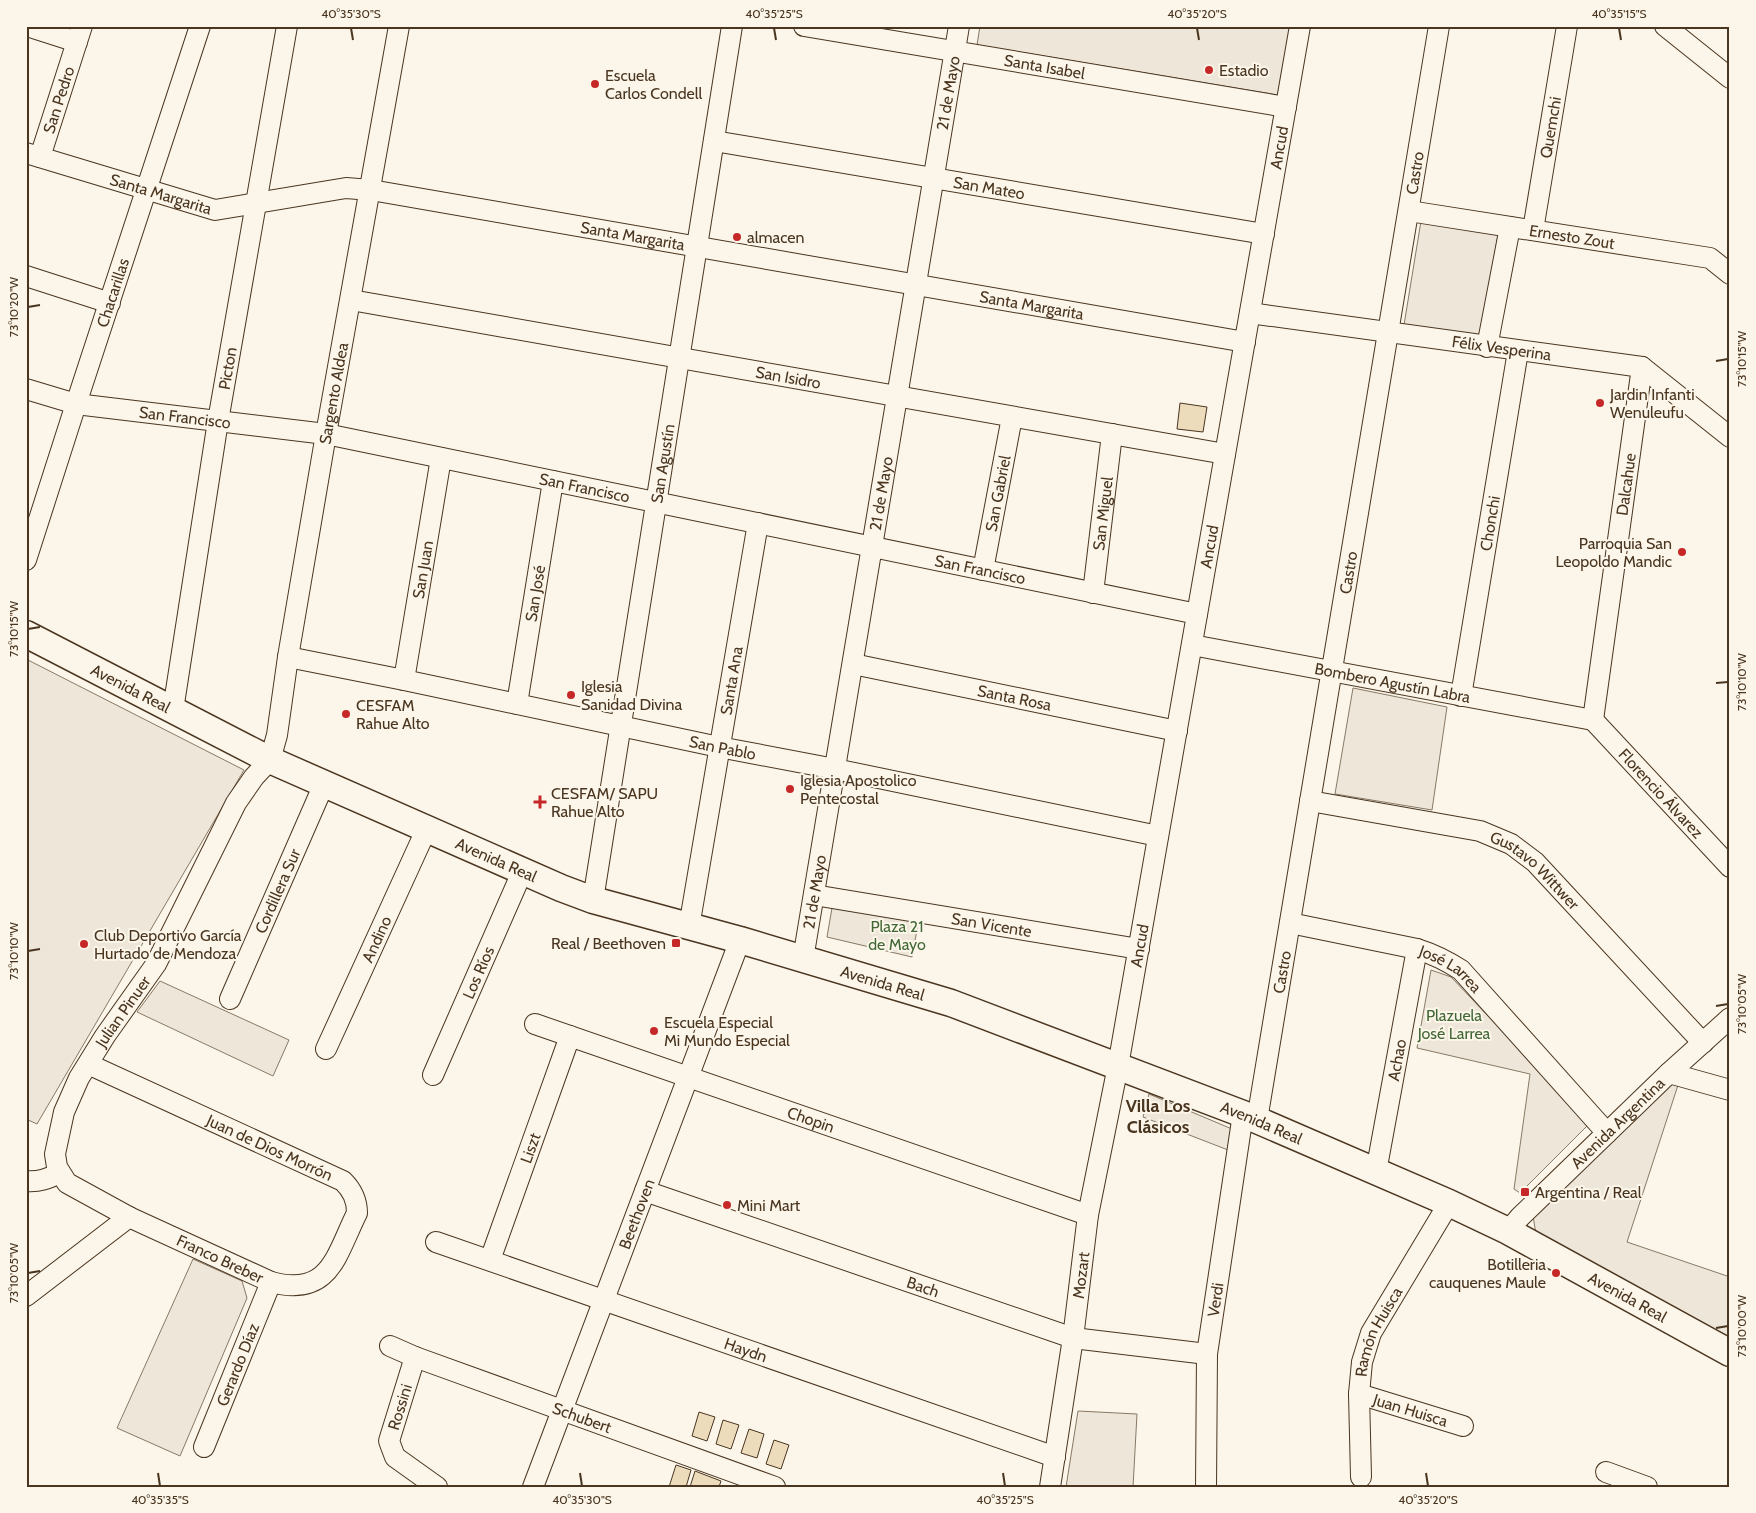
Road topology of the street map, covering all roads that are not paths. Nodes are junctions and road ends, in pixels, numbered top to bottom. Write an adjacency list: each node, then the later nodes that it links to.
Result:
1 (27, 26): 12 (street, San Pedro)
2 (200, 26): 19 (street, Chacarillas)
3 (286, 26): 21 (street, Picton)
4 (399, 26): 20 (street, Sargento Aldea)
5 (732, 26): 16 (street, San Agustín)
6 (804, 26): 13 (street, Santa Isabel)
7 (959, 26): 13 (street, 21 de Mayo)
8 (1300, 26): 15 (street, Ancud)
9 (1440, 26): 22 (street, Castro)
10 (1567, 26): 24 (street, Quemchi)
11 (1665, 26): 14 (street)
12 (80, 34): 17 (street, San Pedro)
13 (955, 51): 15 (street, Santa Isabel); 18 (street, 21 de Mayo)
14 (1730, 78)
15 (1286, 107): 25 (street, Ancud)
16 (714, 141): 18 (street, San Mateo); 26 (street, San Agustín)
17 (33, 155): 19 (street, Santa Margarita)
18 (934, 177): 25 (street, San Mateo); 29 (street, 21 de Mayo)
19 (147, 190): 21 (street, Santa Margarita); 31 (street, Chacarillas)
20 (371, 190): 21 (street, Santa Margarita); 26 (street, Santa Margarita); 30 (street, Sargento Aldea)
21 (256, 203): 43 (street, Picton)
22 (1409, 211): 23 (street, Ernesto Zout); 33 (street, Castro)
23 (1510, 227): 24 (street, Ernesto Zout); 35 (street)
24 (1533, 230): 27 (street, Ernesto Zout)
25 (1264, 234): 32 (street, Ancud)
26 (697, 247): 29 (street, Santa Margarita); 37 (street, San Agustín)
27 (1730, 274)
28 (26, 276): 31 (street)
29 (916, 284): 34 (street, Santa Margarita); 40 (street, 21 de Mayo)
30 (351, 300): 37 (street, San Isidro); 44 (street, Sargento Aldea)
31 (110, 303): 41 (street, Chacarillas)
32 (1250, 313): 33 (street, Félix Vesperina); 34 (street, Ancud)
33 (1388, 332): 35 (street, Félix Vesperina); 62 (street, Castro)
34 (1245, 342): 47 (street, Ancud)
35 (1487, 347): 36 (street, Félix Vesperina)
36 (1518, 351): 38 (street, Félix Vesperina); 64 (street, Chonchi)
37 (679, 358): 40 (street, San Isidro); 50 (street, San Agustín)
38 (1642, 367): 46 (street); 67 (street, Dalcahue)
39 (26, 389): 41 (street, San Francisco)
40 (897, 397): 42 (street, San Isidro); 53 (street, 21 de Mayo)
41 (76, 404): 43 (street, San Francisco); 51 (street, Chacarillas)
42 (1012, 417): 45 (street, San Isidro); 55 (street, San Gabriel)
43 (218, 421): 44 (street, San Francisco); 66 (street, Picton)
44 (326, 434): 48 (street, San Francisco); 60 (street, Sargento Aldea)
45 (1112, 434): 47 (street, San Isidro); 56 (street, San Miguel)
46 (1730, 437)
47 (1225, 454): 57 (street, Ancud)
48 (441, 458): 49 (street, San Francisco); 63 (street, San Juan)
49 (553, 481): 50 (street, San Francisco); 65 (street, San José)
50 (656, 502): 52 (street, San Francisco); 68 (street, San Agustín)
51 (35, 505): 54 (street, Chacarillas)
52 (758, 523): 53 (street, San Francisco); 70 (street, Santa Ana)
53 (872, 547): 55 (street, San Francisco); 61 (street, 21 de Mayo)
54 (26, 560)
55 (983, 570): 56 (street, San Francisco)
56 (1093, 593): 57 (street, San Francisco)
57 (1197, 614): 59 (street, Ancud)
58 (26, 634): 66 (main road, Avenida Real)
59 (1192, 645): 62 (street, Bombero Agustín Labra); 69 (street, Ancud)
60 (288, 657): 63 (street, San Pablo); 71 (street, Sargento Aldea)
61 (852, 664): 69 (street, Santa Rosa); 72 (street, 21 de Mayo)
62 (1332, 671): 64 (street, Bombero Agustín Labra); 74 (street, Castro)
63 (404, 680): 65 (street, San Pablo)
64 (1462, 696): 67 (street, Bombero Agustín Labra)
65 (517, 704): 68 (street, San Pablo)
66 (173, 710): 71 (main road, Avenida Real)
67 (1593, 720): 77 (street, Florencio Álvarez)
68 (621, 726): 70 (street, San Pablo); 80 (street, San Agustín)
69 (1177, 731): 76 (street, Ancud)
70 (719, 747): 72 (street, San Pablo); 82 (street, Santa Ana)
71 (270, 760): 73 (main road, Avenida Real); 93 (street, Julian Pinuer)
72 (835, 769): 76 (street, San Pablo); 79 (street, 21 de Mayo)
73 (324, 784): 75 (main road, Avenida Real); 87 (street, Cordillera Sur)
74 (1310, 801): 81 (street, Castro); 91 (street, Gustavo Wittwer)
75 (427, 828): 78 (main road, Avenida Real); 92 (street, Andino)
76 (1158, 836): 85 (street, Ancud)
77 (1730, 867)
78 (523, 870): 80 (main road, Avenida Real); 96 (street, Los Ríos)
79 (814, 895): 85 (street, San Vicente); 86 (street, 21 de Mayo)
80 (593, 900): 82 (main road, Avenida Real)
81 (1290, 923): 84 (street, José Larrea); 99 (street, Castro)
82 (689, 928): 83 (main road, Avenida Real)
83 (740, 940): 86 (main road, Avenida Real); 97 (street, Beethoven)
84 (1417, 948): 100 (street, José Larrea); 101 (street, Achao)
85 (1139, 949): 94 (street, Ancud)
86 (803, 958): 94 (main road, Avenida Real)
87 (230, 999)
88 (1730, 1018): 91 (street, Avenida Argentina)
89 (535, 1024): 90 (street, Chopin)
90 (570, 1036): 97 (street, Chopin); 110 (street, Liszt)
91 (1704, 1043): 95 (street, Avenida Argentina)
92 (326, 1048)
93 (88, 1064): 102 (street, Julian Pinuer); 112 (street, Juan de Dios Morrón)
94 (1118, 1066): 99 (main road, Avenida Real); 106 (street, Mozart)
95 (1669, 1073): 98 (street); 100 (street, Avenida Argentina)
96 (433, 1075)
97 (688, 1078): 104 (street, Beethoven); 106 (street, Chopin)
98 (1730, 1090)
99 (1250, 1117): 101 (main road, Avenida Real); 118 (street, Verdi)
100 (1607, 1133): 108 (street, Avenida Argentina)
101 (1376, 1172): 105 (main road, Avenida Real)
102 (59, 1173): 103 (street); 107 (street)
103 (26, 1181)
104 (645, 1191): 114 (street, Beethoven); 115 (street, Bach)
105 (1449, 1203): 108 (main road, Avenida Real); 120 (street, Ramón Huisca)
106 (1088, 1215): 115 (street, Mozart)
107 (128, 1217): 111 (street, Franco Breber); 113 (street)
108 (1508, 1231): 117 (main road, Avenida Real)
109 (436, 1242): 110 (street, Haydn)
110 (490, 1260): 114 (street, Haydn)
111 (271, 1282): 112 (street, Franco Breber); 123 (street, Gerardo Díaz)
112 (315, 1282)
113 (26, 1296)
114 (604, 1300): 121 (street, Beethoven); 124 (street, Haydn)
115 (1073, 1338): 118 (street, Bach); 124 (street, Mozart)
116 (390, 1346): 119 (street, Schubert)
117 (1730, 1353)
118 (1208, 1354): 131 (street, Verdi)
119 (415, 1357): 121 (street, Schubert); 127 (street, Rossini)
120 (1359, 1394): 122 (street, Juan Huisca); 126 (street, Ramón Huisca)
121 (562, 1410): 128 (street, Beethoven); 129 (street, Schubert)
122 (1464, 1426)
123 (204, 1447)
124 (1055, 1457): 130 (street, Mozart)
125 (1606, 1472): 132 (street)
126 (1361, 1477)
127 (437, 1487)
128 (533, 1487)
129 (774, 1487)
130 (1050, 1487)
131 (1206, 1487)
132 (1647, 1487)

